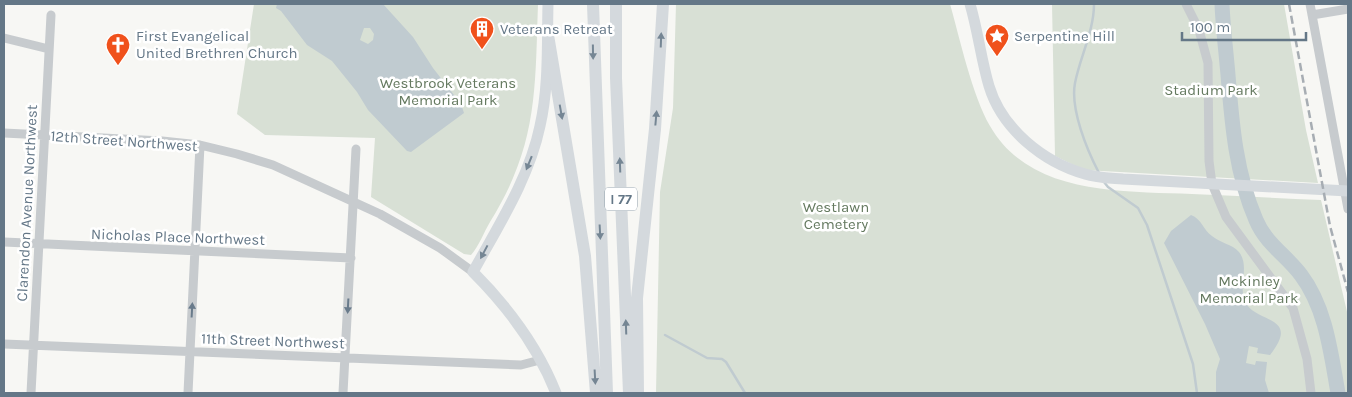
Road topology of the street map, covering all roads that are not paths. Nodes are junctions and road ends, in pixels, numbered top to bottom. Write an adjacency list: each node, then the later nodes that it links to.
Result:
1 (548, 4): 11 (main road)
2 (593, 4): 37 (highway, I 77, one-way to 37)
3 (616, 4): 38 (highway, I 77, one-way to 3)
4 (663, 4): 39 (highway, one-way to 4)
5 (970, 4): 18 (main road)
6 (1186, 4): 18 (street)
7 (1310, 4): 10 (street)
8 (1348, 9): 10 (street)
9 (51, 15): 13 (street, Clarendon Avenue Northwest)
10 (1312, 15): 19 (street)
11 (547, 29): 26 (main road, one-way to 26); 36 (highway, one-way to 36)
12 (4, 38): 13 (street)
13 (49, 49): 15 (street, Clarendon Avenue Northwest)
14 (4, 134): 15 (street, 12th Street Northwest)
15 (45, 135): 16 (street, 12th Street Northwest); 23 (street, Clarendon Avenue Northwest)
16 (200, 145): 20 (street, 12th Street Northwest); 24 (street)
17 (356, 149): 20 (street)
18 (1217, 184): 19 (main road); 40 (street)
19 (1346, 191): 21 (street)
20 (354, 202): 25 (street); 26 (street, 12th Street Northwest)
21 (1348, 209)
22 (4, 242): 23 (street, Nicholas Place Northwest)
23 (38, 244): 24 (street, Nicholas Place Northwest); 28 (street, Clarendon Avenue Northwest)
24 (195, 250): 25 (street, Nicholas Place Northwest); 29 (street, one-way to 24)
25 (351, 258): 30 (street, one-way to 30)
26 (473, 272): 31 (main road)
27 (4, 344): 28 (street, 11th Street Northwest)
28 (33, 345): 29 (street, 11th Street Northwest); 32 (street, Clarendon Avenue Northwest)
29 (190, 352): 30 (street, 11th Street Northwest); 33 (street)
30 (345, 358): 31 (street, 11th Street Northwest); 34 (street)
31 (540, 360): 35 (main road)
32 (31, 393)
33 (188, 393)
34 (343, 393)
35 (556, 393)
36 (596, 393)
37 (607, 393)
38 (629, 393)
39 (638, 393)
40 (1311, 393)

